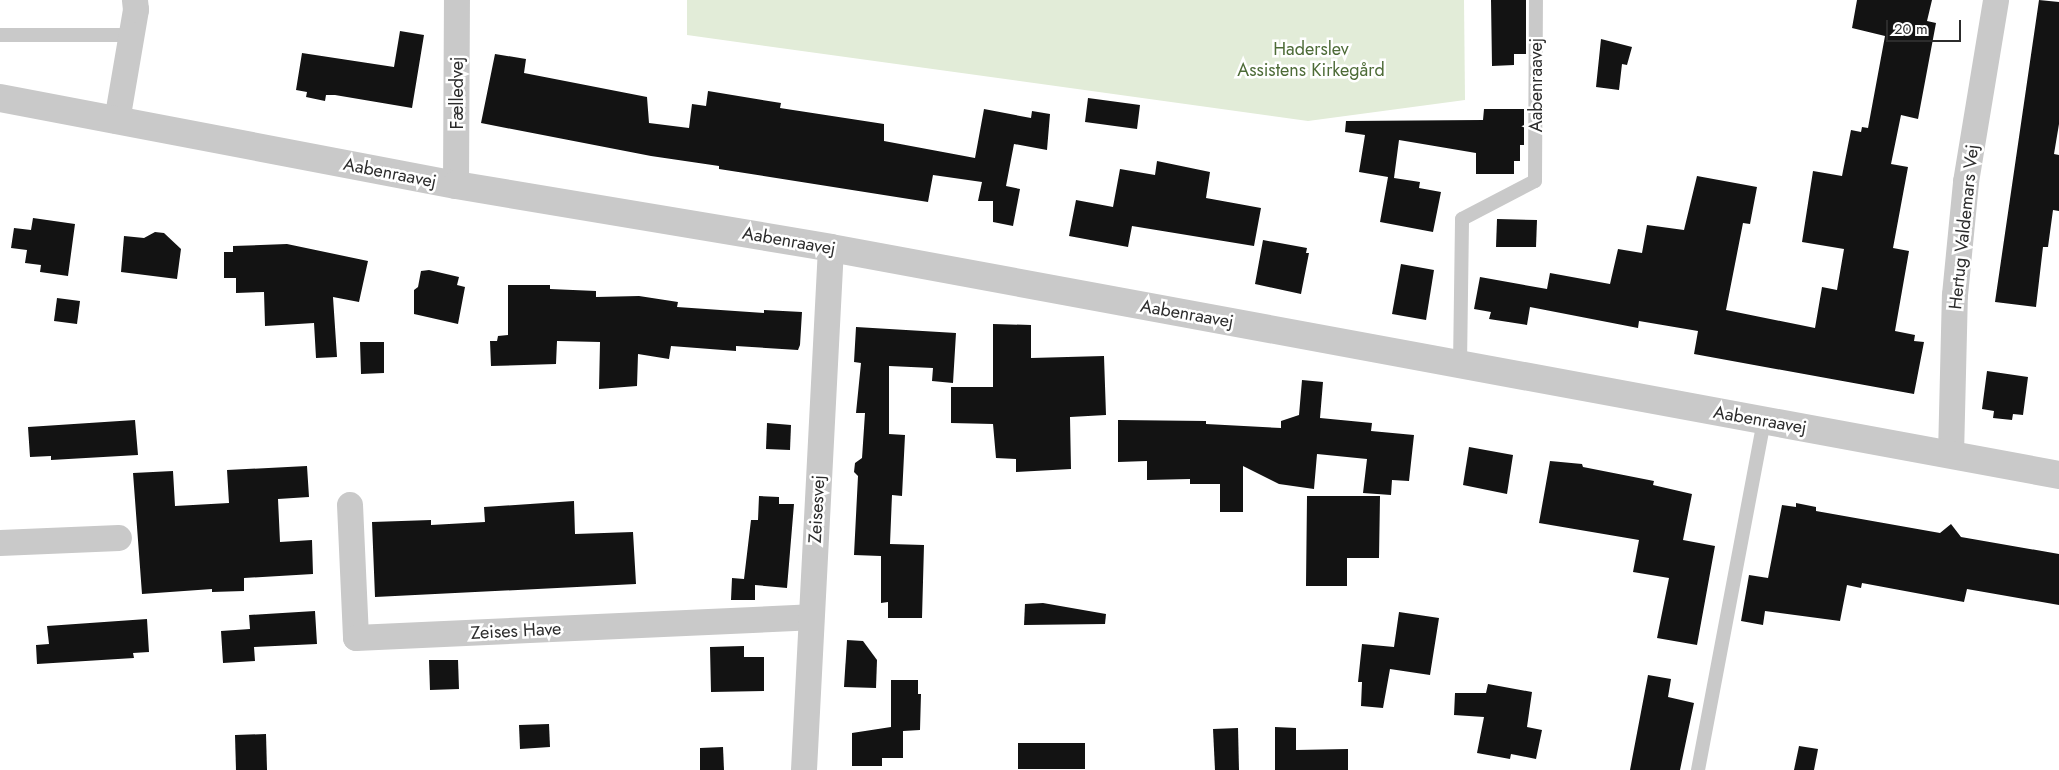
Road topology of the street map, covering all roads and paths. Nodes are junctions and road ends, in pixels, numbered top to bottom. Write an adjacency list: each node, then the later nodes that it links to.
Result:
1 (135, 0): 6 (street)
2 (457, 0): 9 (street, Fælledvej)
3 (1536, 0): 11 (lane, Aabenraavej)
4 (1996, 0): 13 (street, Hertug Valdemars Vej)
5 (0, 35): 6 (lane)
6 (132, 35): 8 (street)
7 (0, 98): 8 (street, Aabenraavej)
8 (117, 121): 9 (street, Aabenraavej)
9 (456, 185): 10 (street, Aabenraavej)
10 (831, 248): 11 (street, Aabenraavej); 18 (street, Zeisesvej)
11 (1460, 364): 12 (street, Aabenraavej)
12 (1764, 421): 13 (street, Aabenraavej); 20 (lane)
13 (1951, 455): 14 (street, Aabenraavej)
14 (2059, 475)
15 (350, 505): 18 (street, Zeises Have)
16 (119, 538): 17 (street)
17 (0, 543)
18 (810, 617): 19 (street, Zeisesvej)
19 (804, 770)
20 (1698, 770)

